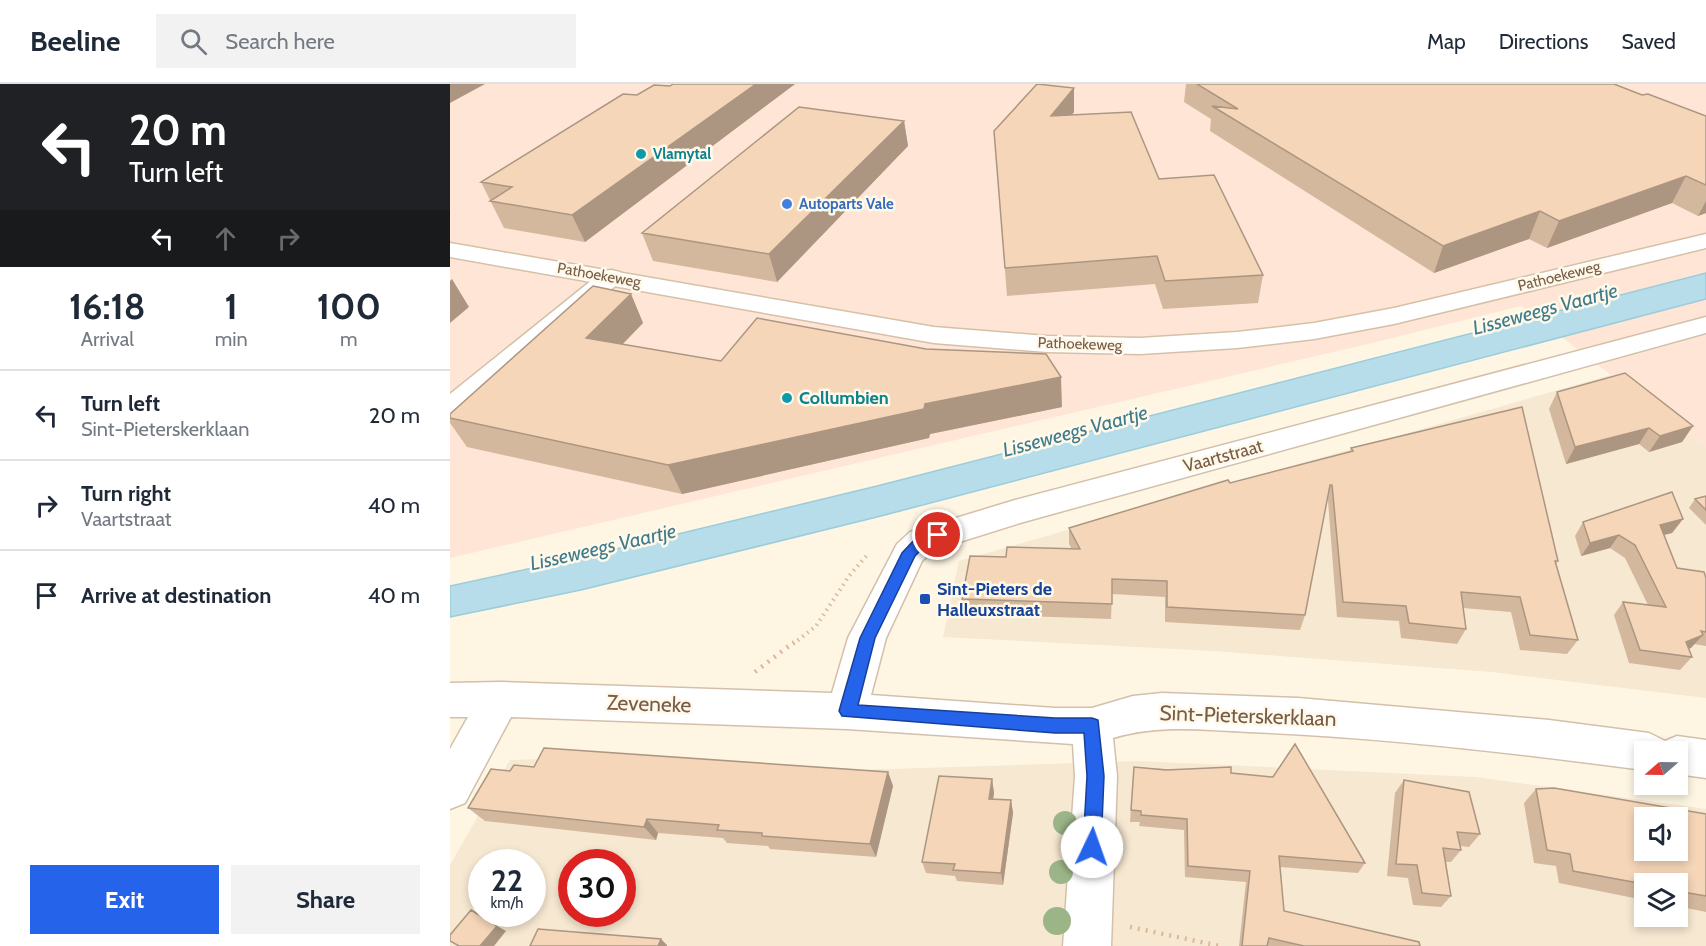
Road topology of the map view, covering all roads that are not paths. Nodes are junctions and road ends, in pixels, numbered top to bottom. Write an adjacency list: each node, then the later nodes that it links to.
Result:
1 (1706, 241): 3 (street, Pathoekeweg)
2 (450, 250): 3 (street, Pathoekeweg)
3 (611, 277): 5 (street)
4 (1706, 325): 8 (street, Vaartstraat)
5 (450, 409)
6 (500, 699): 7 (street, Zeveneke); 8 (street, Zeveneke); 13 (street)
7 (450, 700)
8 (848, 711): 9 (street, Sint-Pieterskerklaan)
9 (1092, 726): 10 (street, Sint-Pieterskerklaan); 14 (street)
10 (1634, 750)
11 (1688, 757): 12 (street)
12 (1706, 759)
13 (450, 789)
14 (1088, 932)

